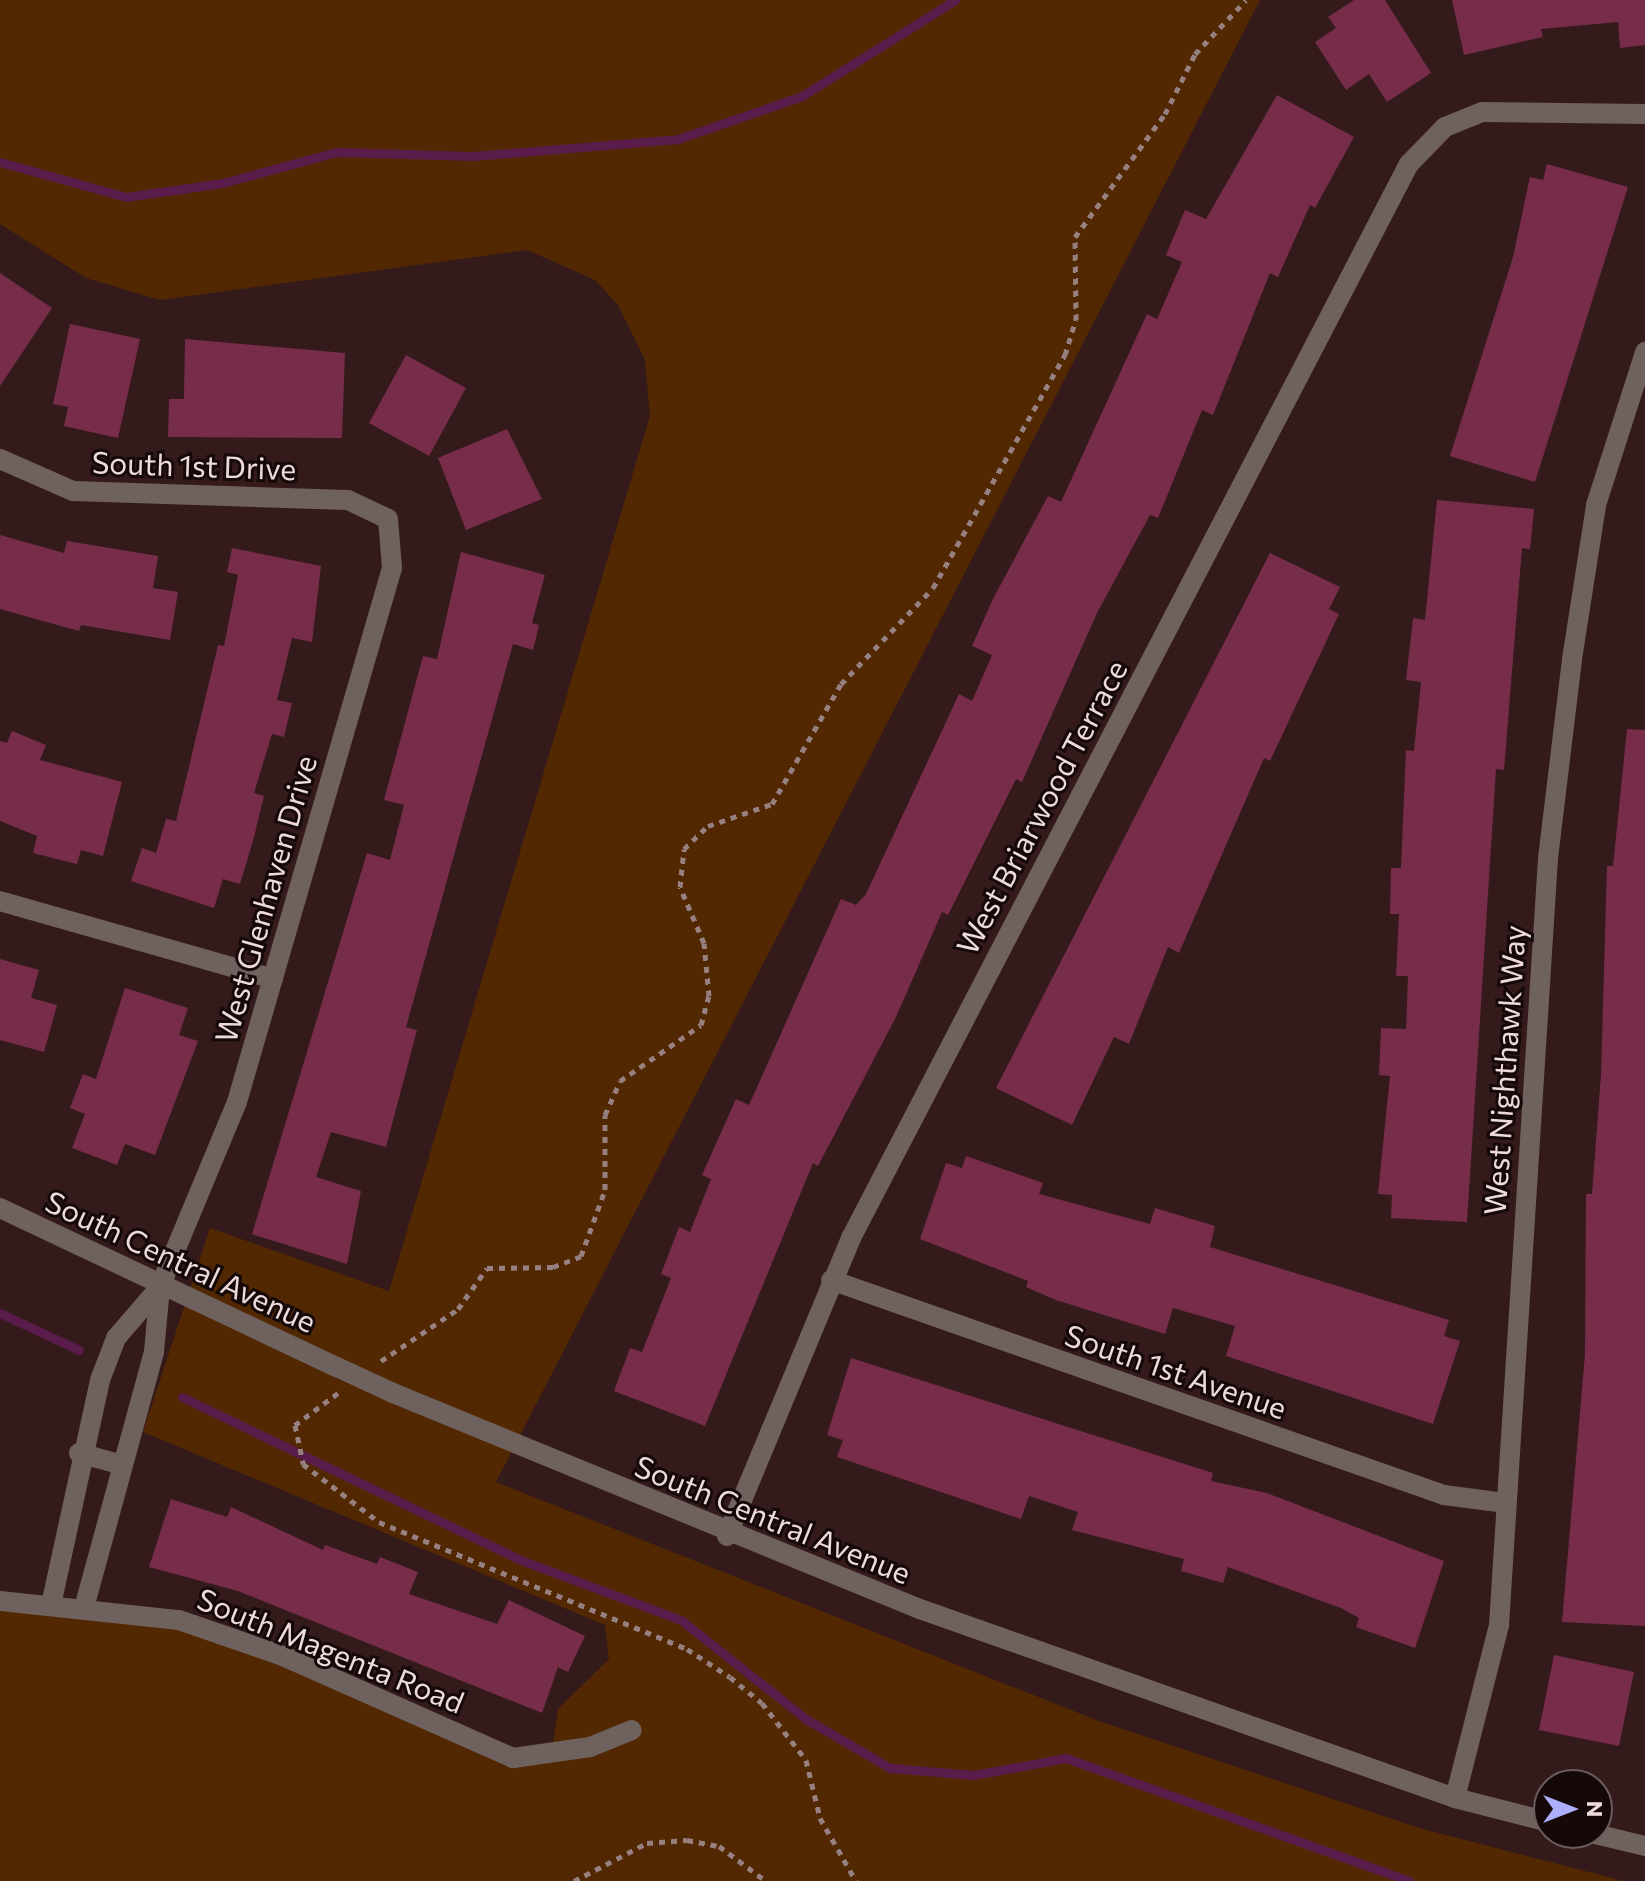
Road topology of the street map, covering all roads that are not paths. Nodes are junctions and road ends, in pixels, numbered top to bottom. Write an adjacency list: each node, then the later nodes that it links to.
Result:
1 (1645, 114): 8 (street, West Briarwood Terrace)
2 (1645, 352): 12 (street, West Nighthawk Way)
3 (0, 459): 4 (street, South 1st Drive)
4 (388, 519): 6 (street, West Glenhaven Drive)
5 (0, 901): 6 (street)
6 (273, 979): 9 (street, West Glenhaven Drive)
7 (0, 1208): 9 (street, South Central Avenue)
8 (831, 1280): 12 (street, South 1st Avenue); 13 (street, West Briarwood Terrace)
9 (160, 1287): 10 (street); 11 (street); 13 (street, South Central Avenue, bridge)
10 (79, 1453): 11 (street); 15 (street)
11 (119, 1464): 16 (street)
12 (1506, 1503): 18 (street, West Nighthawk Way)
13 (727, 1536): 18 (street, South Central Avenue)
14 (0, 1601): 15 (street, South Magenta Road)
15 (51, 1605): 16 (street, South Magenta Road)
16 (84, 1608): 17 (street, South Magenta Road)
17 (632, 1730)
18 (1455, 1798): 19 (street, South Central Avenue)
19 (1533, 1818)
20 (1613, 1838): 21 (street)
21 (1645, 1846)

